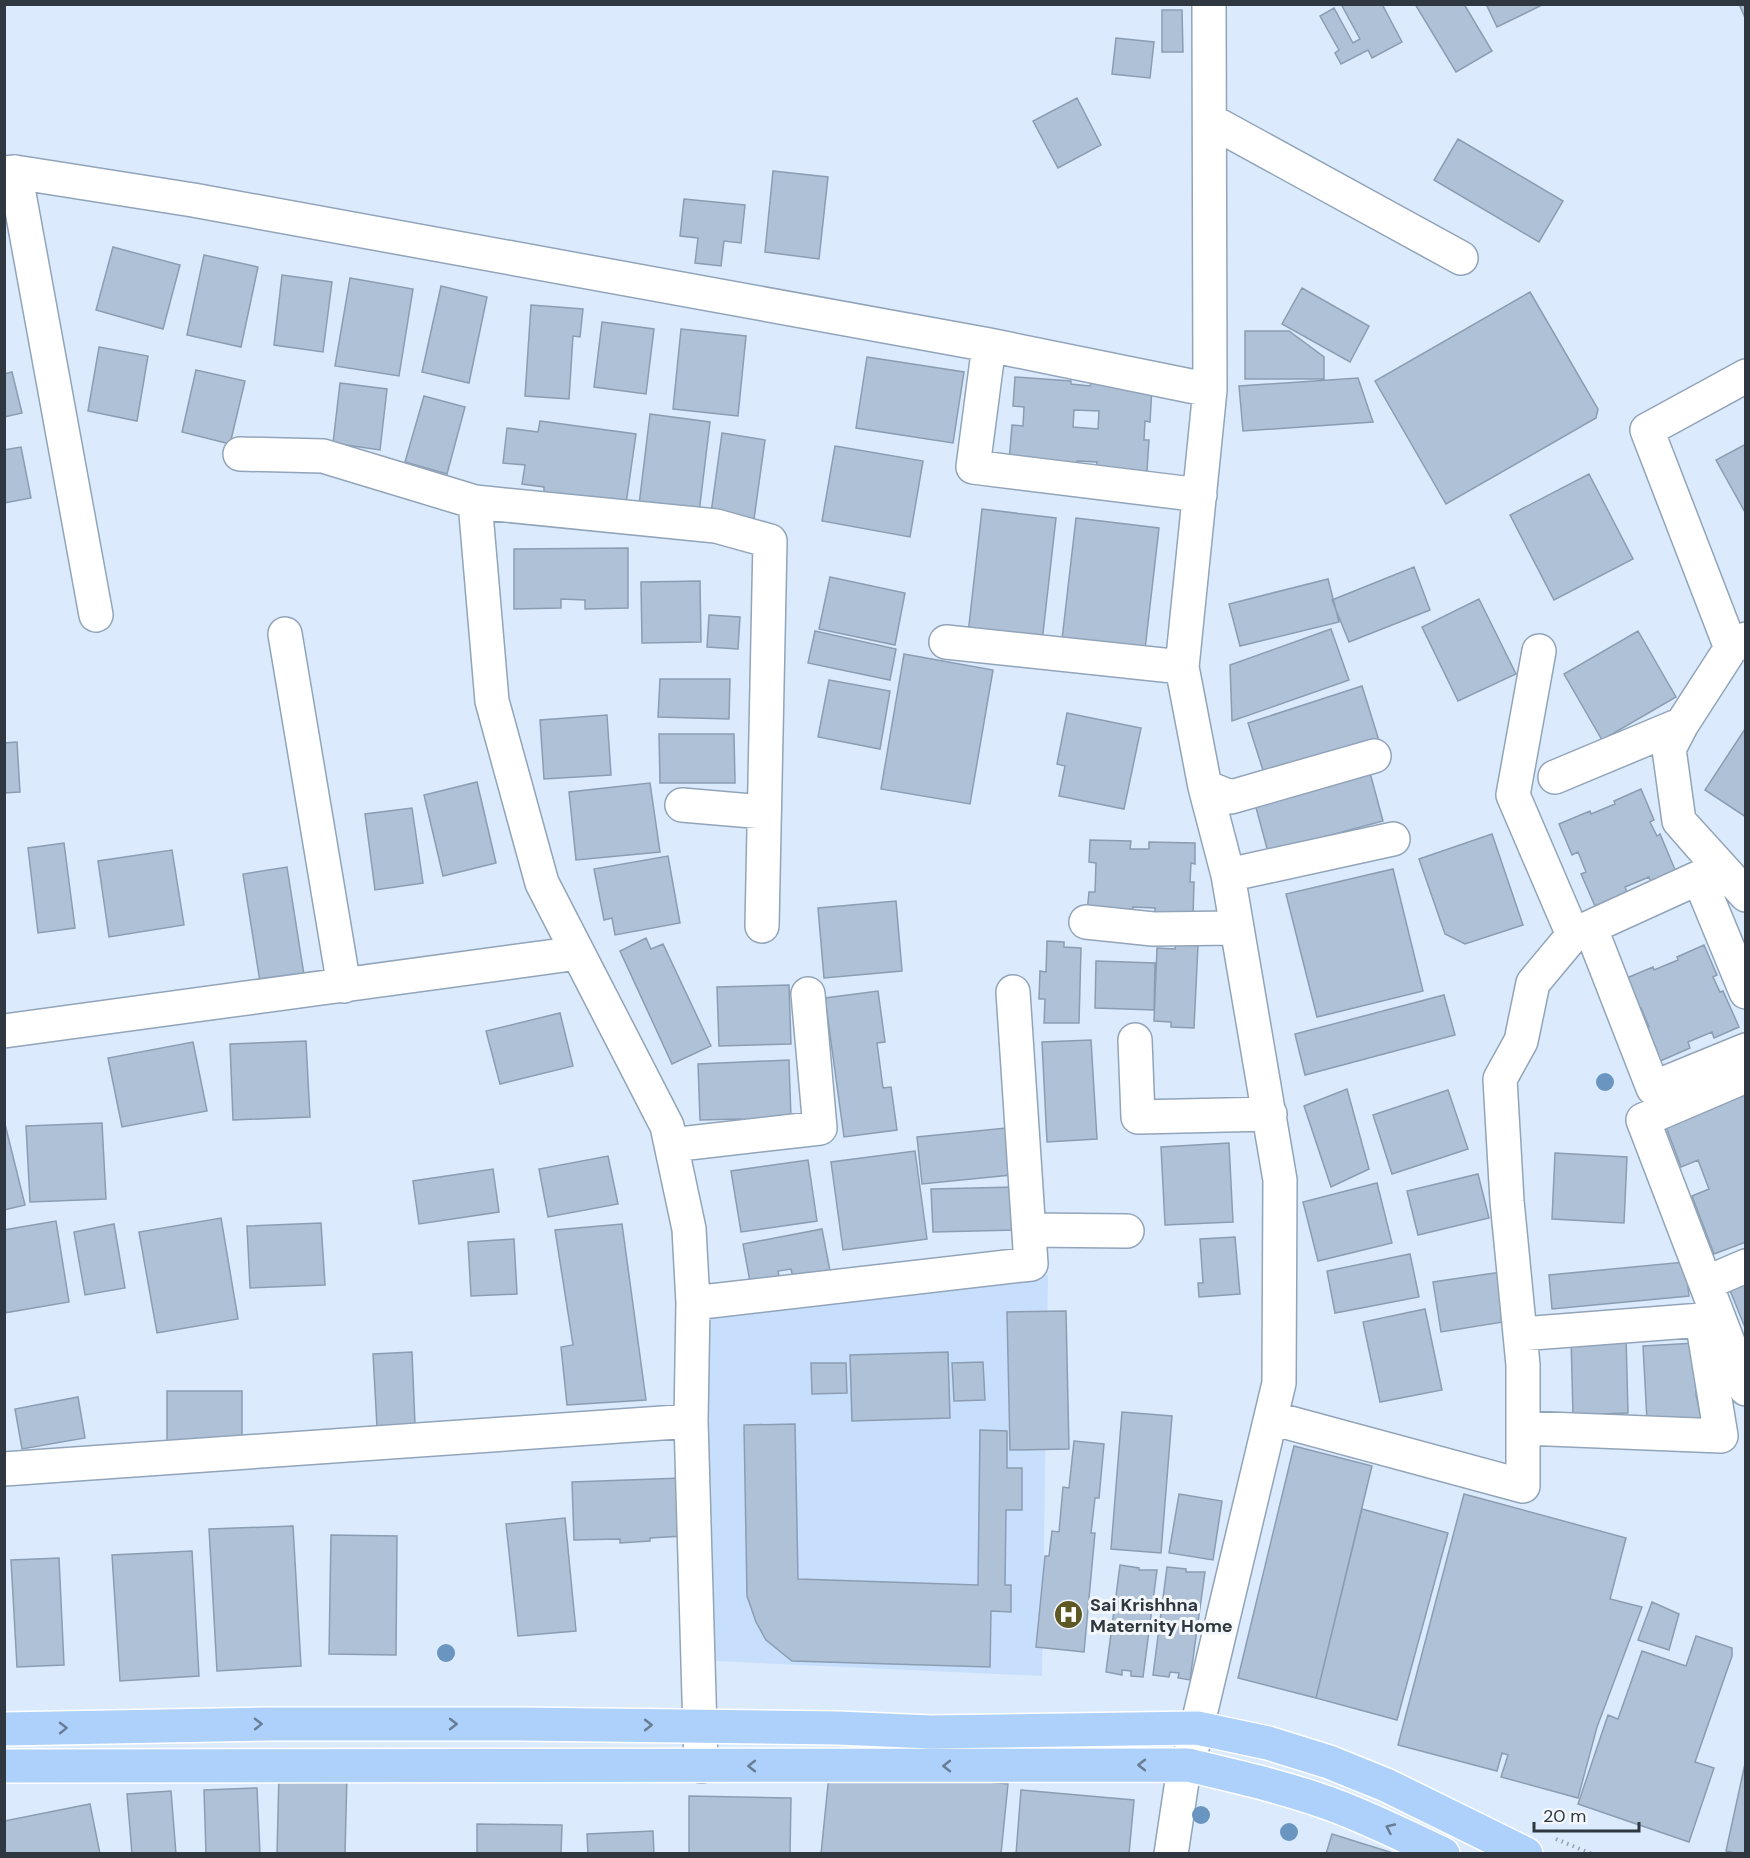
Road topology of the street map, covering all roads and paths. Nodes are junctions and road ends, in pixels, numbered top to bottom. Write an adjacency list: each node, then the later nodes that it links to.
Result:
1 (1219, 9): 2 (street)
2 (1211, 121): 4 (street); 7 (street)
3 (10, 172): 5 (street); 11 (street)
4 (1461, 258)
5 (988, 345): 7 (street); 9 (street)
6 (1746, 376): 14 (street)
7 (1210, 390): 9 (street)
8 (240, 454): 10 (street)
9 (1200, 495): 16 (street)
10 (475, 502): 22 (street); 32 (street)
11 (96, 615)
12 (285, 634): 33 (street)
13 (946, 642): 16 (street)
14 (1738, 644): 17 (street)
15 (1539, 651): 31 (street)
16 (1182, 667): 20 (street)
17 (1682, 724): 19 (street); 23 (street)
18 (1374, 756): 20 (street)
19 (1555, 777)
20 (1205, 787): 25 (street)
21 (682, 805): 22 (street)
22 (764, 812): 29 (street)
23 (1679, 821): 26 (street); 27 (street)
24 (1393, 839): 25 (street)
25 (1228, 875): 30 (street)
26 (1699, 878): 31 (street); 35 (street)
27 (1746, 895)
28 (1086, 922): 30 (street)
29 (762, 926)
30 (1235, 928): 41 (street)
31 (1582, 932): 39 (street); 48 (street)
32 (578, 953): 33 (street); 42 (street)
33 (344, 986): 37 (street)
34 (1013, 992): 43 (street)
35 (1746, 992)
36 (808, 994): 42 (street)
37 (4, 1031)
38 (1135, 1040): 41 (street)
39 (1746, 1050)
40 (1746, 1076): 46 (street)
41 (1270, 1114): 50 (street)
42 (671, 1145): 47 (street)
43 (1029, 1230): 44 (street); 47 (street)
44 (1127, 1231)
45 (1746, 1266): 46 (street)
46 (1706, 1283): 49 (street)
47 (693, 1303): 51 (street)
48 (1520, 1334): 52 (street); 52 (street)
49 (1746, 1389)
50 (1270, 1418): 52 (street); 55 (street)
51 (691, 1421): 53 (street); 54 (street)
52 (1523, 1428)
53 (4, 1469)
54 (700, 1725): 55 (main road); 56 (main road, one-way to 54); 59 (street)
55 (1197, 1728): 57 (street); 62 (main road)
56 (4, 1729)
57 (1188, 1765): 59 (main road, one-way to 59); 60 (street); 61 (main road, one-way to 57)
58 (4, 1766): 59 (main road)
59 (701, 1766)
60 (1171, 1854)
61 (1443, 1854)
62 (1526, 1854)

